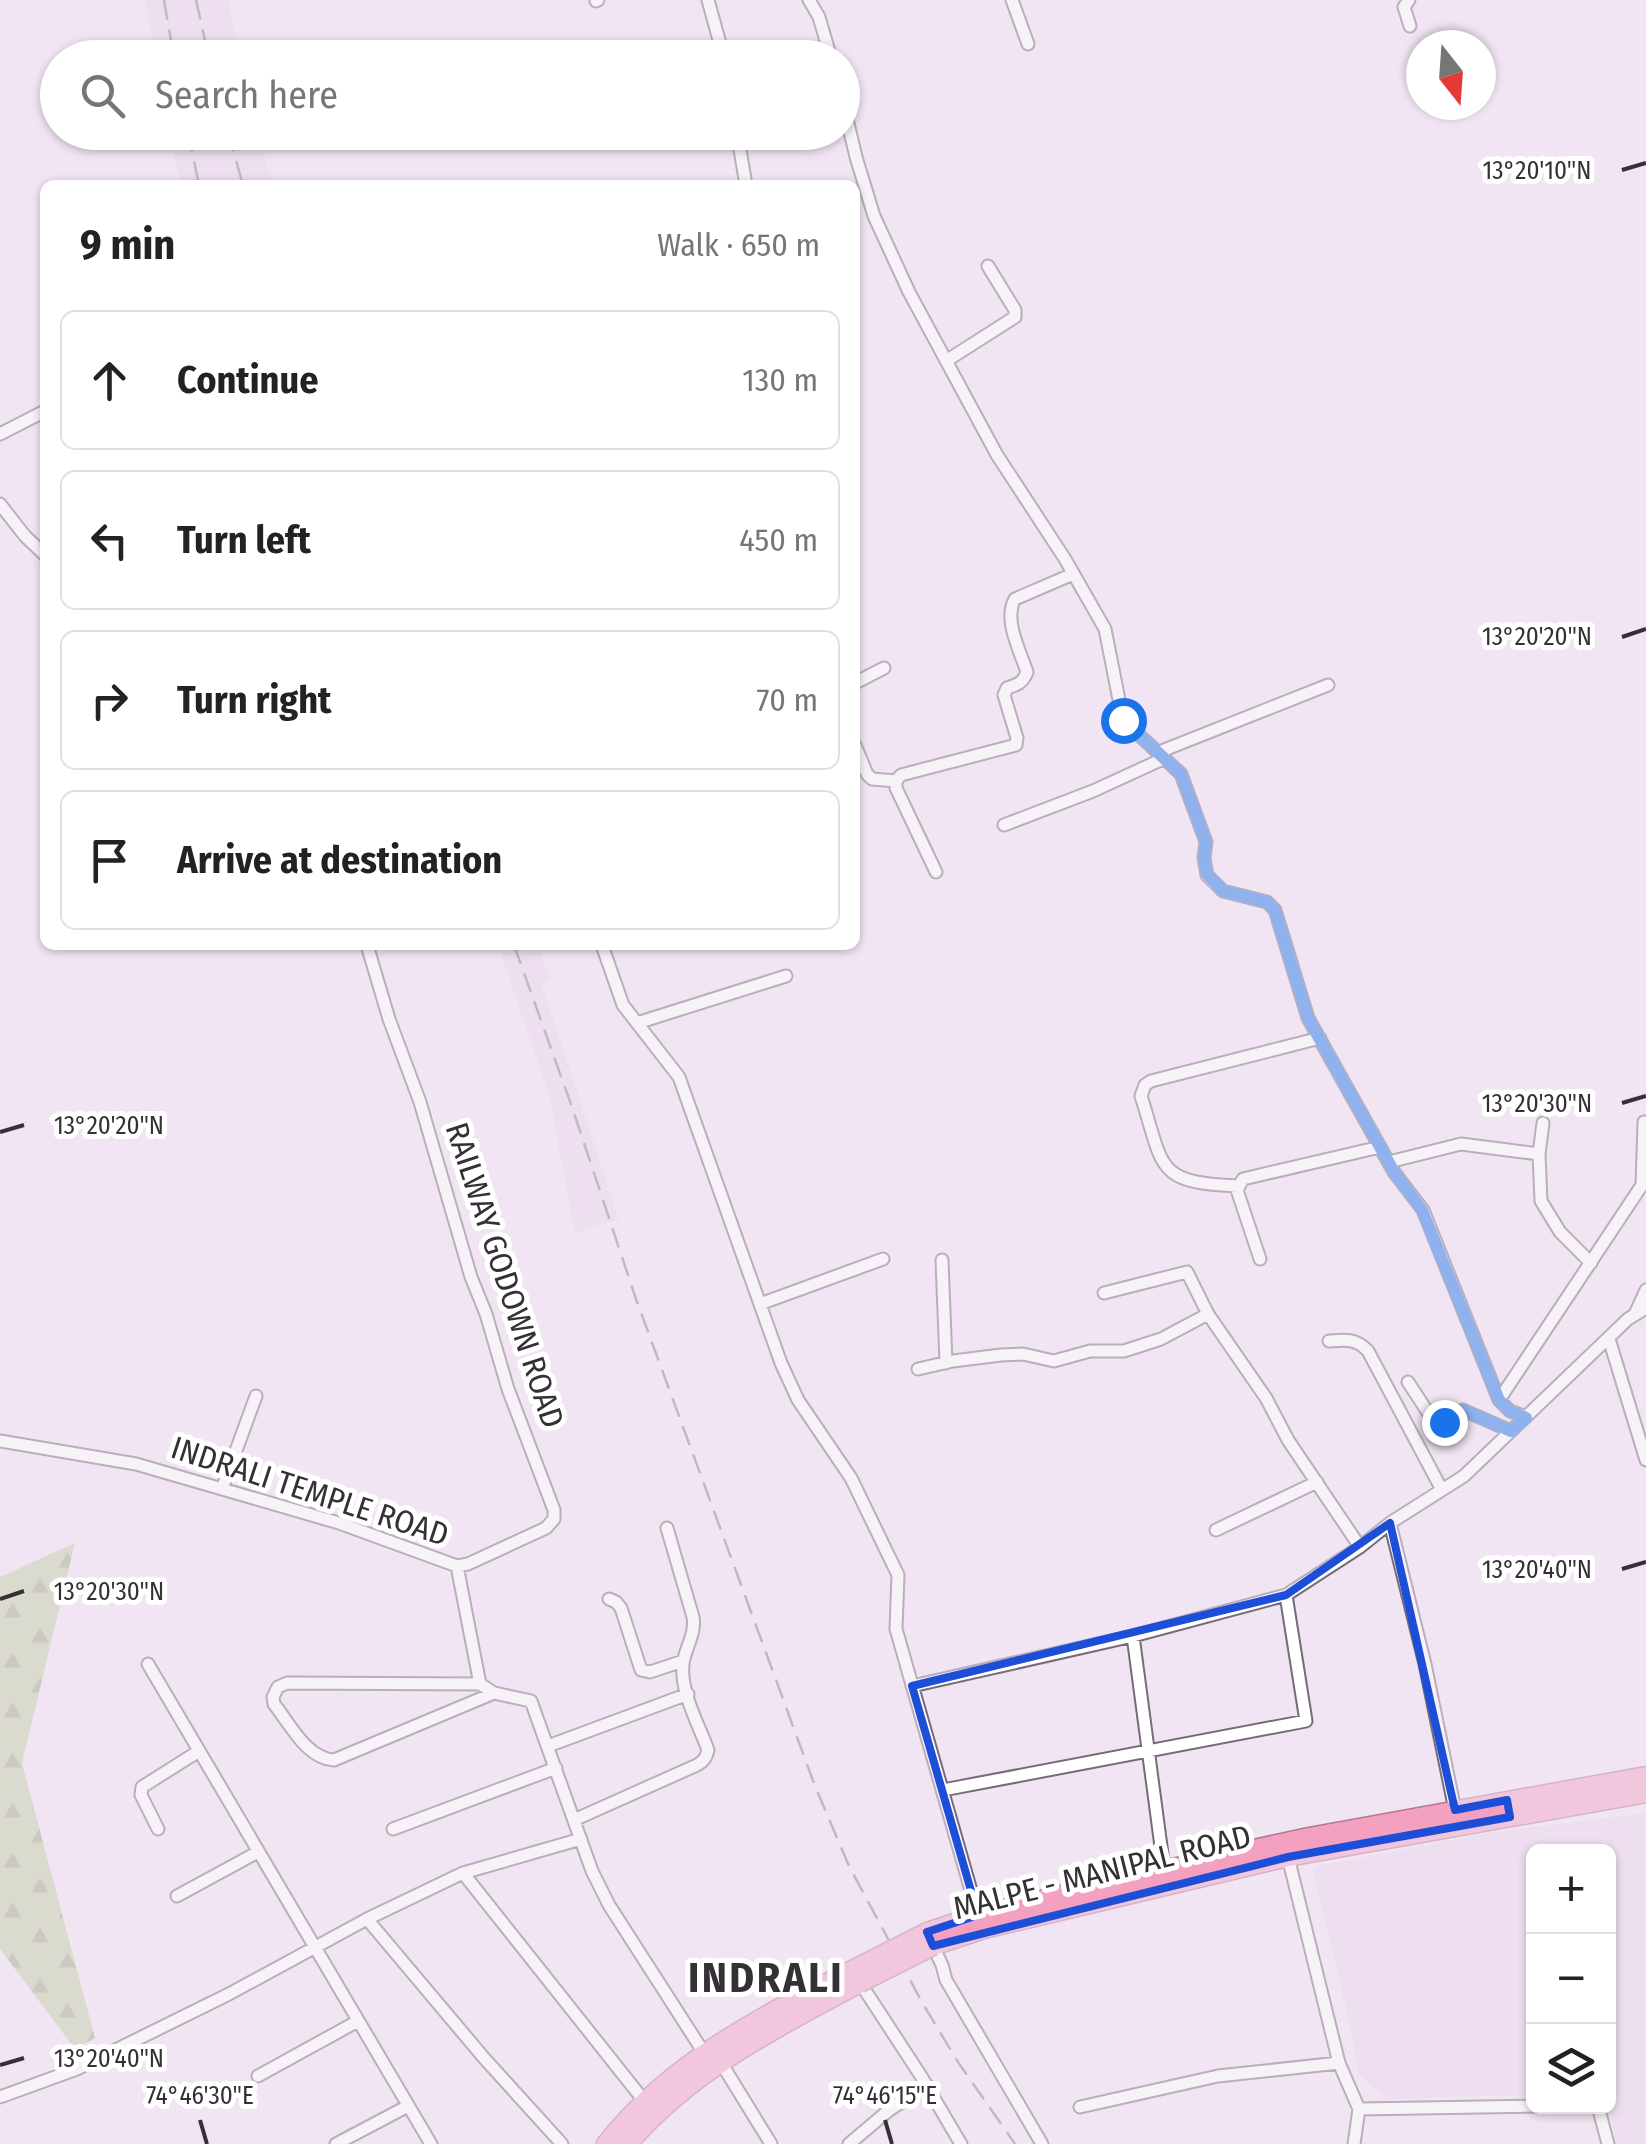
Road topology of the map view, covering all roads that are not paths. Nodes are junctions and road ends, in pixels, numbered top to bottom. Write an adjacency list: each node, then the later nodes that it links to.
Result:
1 (708, 0): 6 (street)
2 (809, 0): 7 (street)
3 (1012, 0): 8 (street)
4 (1409, 0): 5 (street)
5 (1410, 26)
6 (719, 40)
7 (826, 40)
8 (1028, 44)
9 (740, 150): 11 (street)
10 (852, 150): 12 (street)
11 (745, 180)
12 (858, 180)
13 (860, 189): 15 (street)
14 (988, 266): 15 (street)
15 (946, 360): 20 (street)
16 (40, 413): 17 (street)
17 (0, 434)
18 (0, 504): 19 (street)
19 (40, 550)
20 (1073, 574): 24 (street); 26 (street)
21 (884, 668): 22 (street)
22 (860, 680)
23 (1328, 685): 24 (street)
24 (1162, 755): 27 (street); 33 (street)
25 (860, 756): 26 (street)
26 (896, 781): 28 (street)
27 (1004, 824)
28 (936, 872)
29 (368, 950): 67 (street, RAILWAY GODOWN ROAD)
30 (604, 950): 32 (street)
31 (786, 976): 32 (street)
32 (637, 1023): 46 (street)
33 (1320, 1038): 36 (street); 39 (street)
34 (1644, 1122): 43 (street)
35 (1543, 1123): 37 (street)
36 (1380, 1146): 38 (street); 39 (street)
37 (1539, 1154): 38 (street); 43 (street)
38 (1389, 1162): 55 (street)
39 (1238, 1186): 41 (street)
40 (884, 1259): 46 (street)
41 (1260, 1259)
42 (942, 1260): 51 (street)
43 (1592, 1264): 55 (street)
44 (1646, 1290): 47 (street)
45 (1104, 1293): 48 (street)
46 (760, 1304): 74 (street)
47 (1640, 1312): 49 (street)
48 (1208, 1314): 51 (street); 60 (street)
49 (1608, 1339): 56 (street); 59 (street)
50 (1329, 1342): 62 (street)
51 (946, 1363): 52 (street)
52 (918, 1370)
53 (1408, 1382): 57 (street)
54 (256, 1396): 61 (street)
55 (1499, 1400): 56 (street)
56 (1526, 1418): 57 (street)
57 (1511, 1431): 62 (street)
58 (0, 1441): 61 (street, INDRALI TEMPLE ROAD)
59 (1646, 1460)
60 (1316, 1482): 65 (street); 66 (street)
61 (222, 1489): 67 (street, INDRALI TEMPLE ROAD)
62 (1442, 1490): 63 (street)
63 (1390, 1523): 66 (street); 85 (street)
64 (667, 1528): 71 (street)
65 (1216, 1530)
66 (1360, 1547): 68 (street)
67 (457, 1566): 73 (street, INDRALI TEMPLE ROAD)
68 (1286, 1594): 70 (street); 79 (street)
69 (609, 1600): 71 (street)
70 (1132, 1636): 74 (street); 79 (street)
71 (684, 1661): 76 (street)
72 (148, 1664): 78 (street)
73 (480, 1684): 75 (street); 75 (street)
74 (912, 1686): 82 (street)
75 (494, 1693): 77 (street)
76 (688, 1694): 77 (street); 86 (street)
77 (548, 1746): 80 (street)
78 (199, 1752): 87 (street); 90 (street)
79 (1147, 1752): 82 (street); 92 (street)
80 (556, 1768): 86 (street); 88 (street)
81 (1646, 1776): 84 (highway, MALPE - MANIPAL ROAD)
82 (943, 1790): 95 (street)
83 (1646, 1793): 84 (highway, MALPE - MANIPAL ROAD)
84 (1509, 1808): 85 (highway, MALPE - MANIPAL ROAD); 91 (highway, MALPE - MANIPAL ROAD)
85 (1455, 1810): 92 (highway, MALPE - MANIPAL ROAD)
86 (574, 1820): 89 (street)
87 (158, 1829)
88 (393, 1829)
89 (581, 1840): 93 (street); 101 (street)
90 (258, 1852): 94 (street); 98 (street)
91 (1288, 1857): 97 (highway, MALPE - MANIPAL ROAD); 102 (street)
92 (1164, 1870): 95 (highway, MALPE - MANIPAL ROAD)
93 (463, 1874): 96 (street); 106 (street)
94 (177, 1896)
95 (978, 1915): 97 (highway, MALPE - MANIPAL ROAD)
96 (367, 1919): 98 (street); 115 (street)
97 (930, 1939): 99 (highway, MALPE - MANIPAL ROAD, bridge); 119 (street)
98 (315, 1949): 100 (street); 105 (street)
99 (856, 1976): 101 (highway, MALPE - MANIPAL ROAD); 104 (street)
100 (358, 2021): 103 (street); 107 (street)
101 (712, 2057): 106 (highway); 112 (highway, MALPE - MANIPAL ROAD); 116 (street)
102 (1339, 2063): 108 (street); 110 (street)
103 (258, 2076)
104 (927, 2085): 117 (street); 118 (street)
105 (0, 2098)
106 (644, 2102): 112 (highway)
107 (408, 2106): 113 (street); 114 (street)
108 (1080, 2106)
109 (1526, 2106): 110 (street)
110 (1359, 2109): 120 (street)
111 (1600, 2114): 121 (street)
112 (617, 2142)
113 (336, 2144)
114 (431, 2144)
115 (562, 2144)
116 (772, 2144)
117 (849, 2144)
118 (962, 2144)
119 (1042, 2144)
120 (1354, 2144)
121 (1608, 2144)

